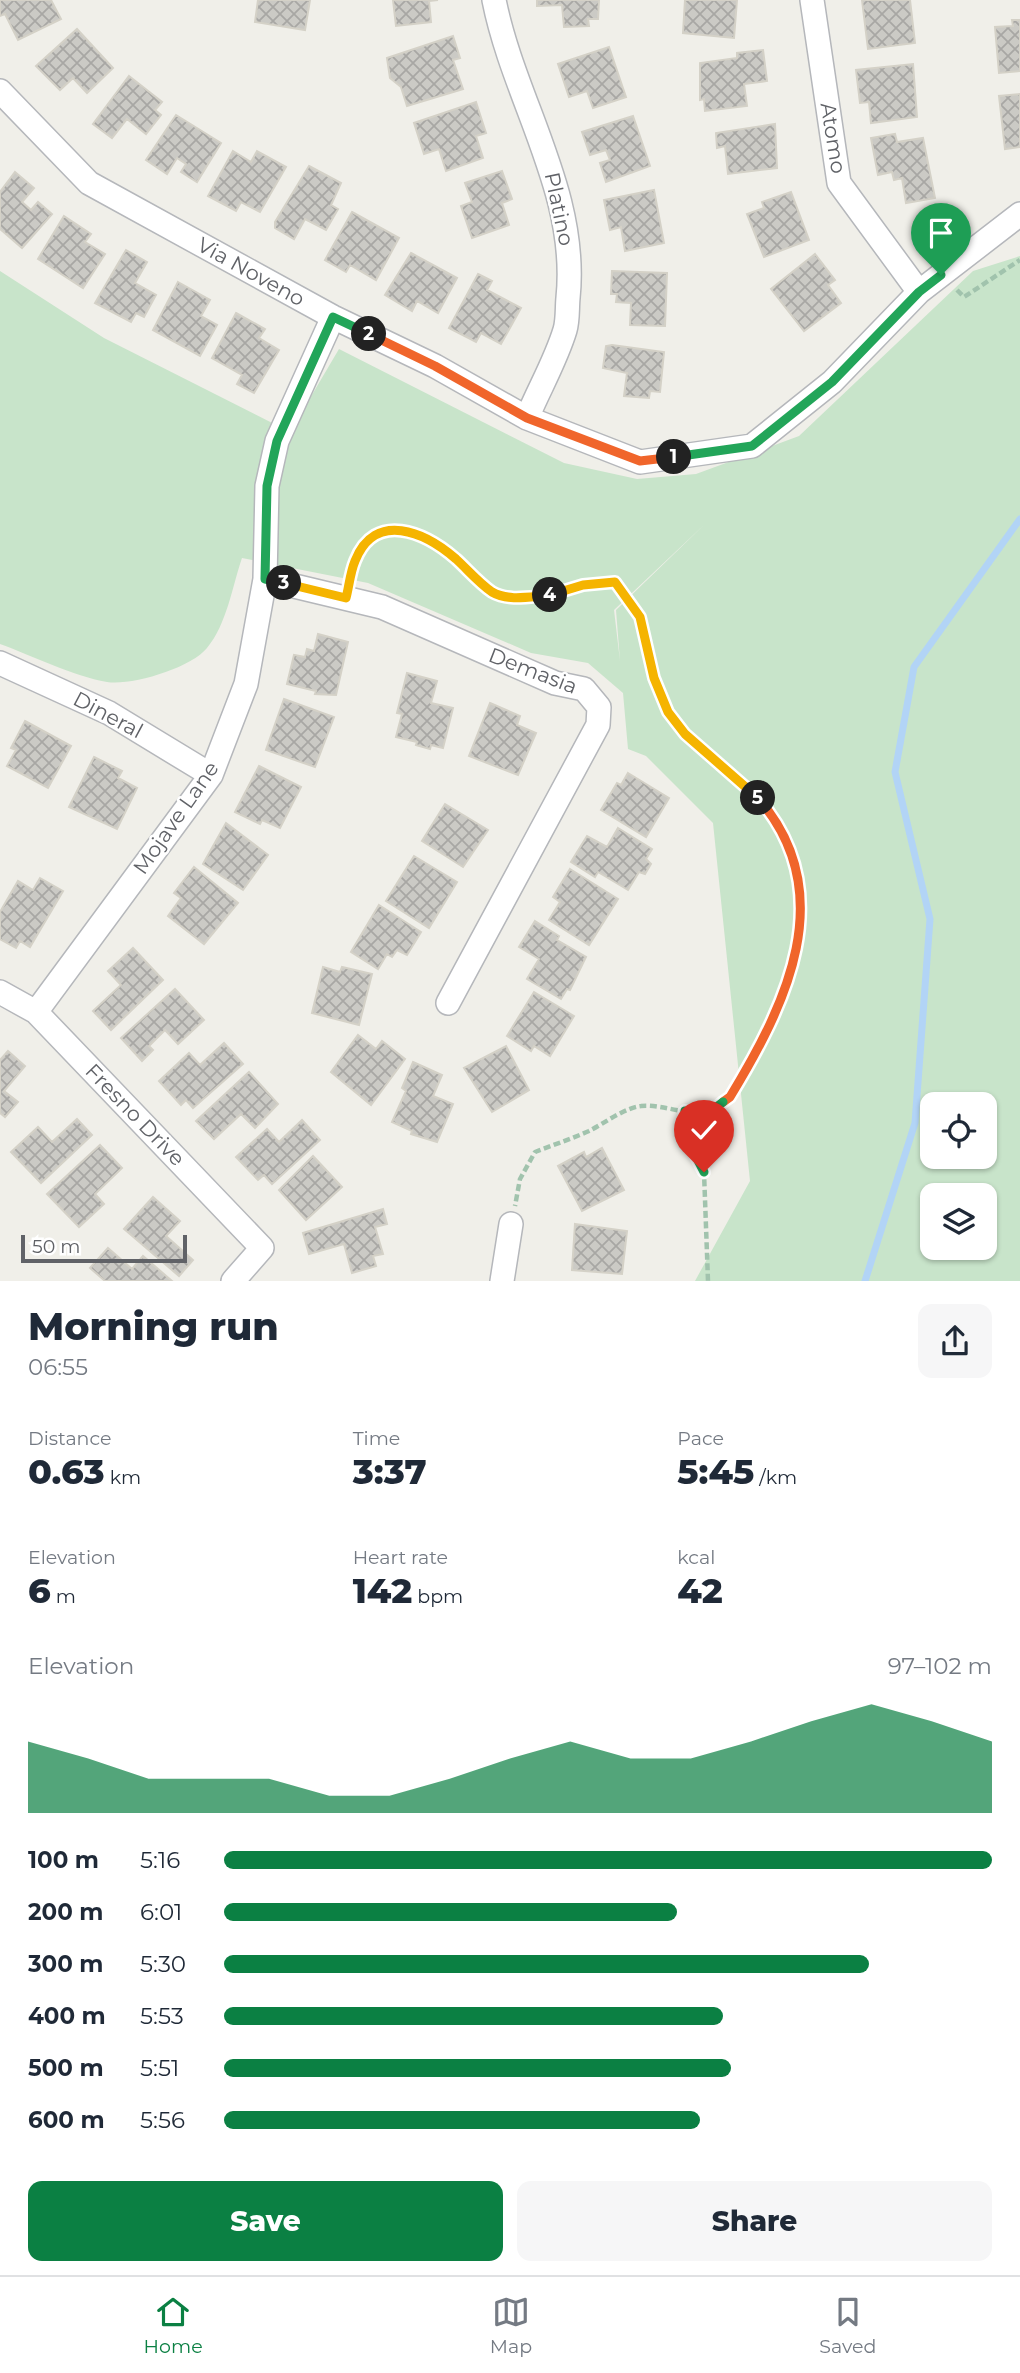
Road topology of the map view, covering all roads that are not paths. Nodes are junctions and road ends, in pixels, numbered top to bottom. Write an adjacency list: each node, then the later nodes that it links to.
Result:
1 (494, 0): 7 (street, Platino)
2 (812, 0): 5 (street, Atomo)
3 (0, 91): 6 (street, Via Noveno)
4 (1020, 214): 5 (street, Via Noveno)
5 (919, 292): 7 (street, Via Noveno)
6 (333, 317): 7 (street, Via Noveno); 8 (street, Mojave Lane)
7 (527, 418)
8 (265, 579): 10 (street, Mojave Lane); 12 (street, Demasia)
9 (0, 663): 10 (street, Dineral)
10 (212, 775): 13 (street, Mojave Lane)
11 (0, 992): 13 (street, Fresno Drive)
12 (448, 1003)
13 (36, 1012): 15 (street, Fresno Drive)
14 (511, 1224): 16 (street)
15 (233, 1281)
16 (502, 1281)

